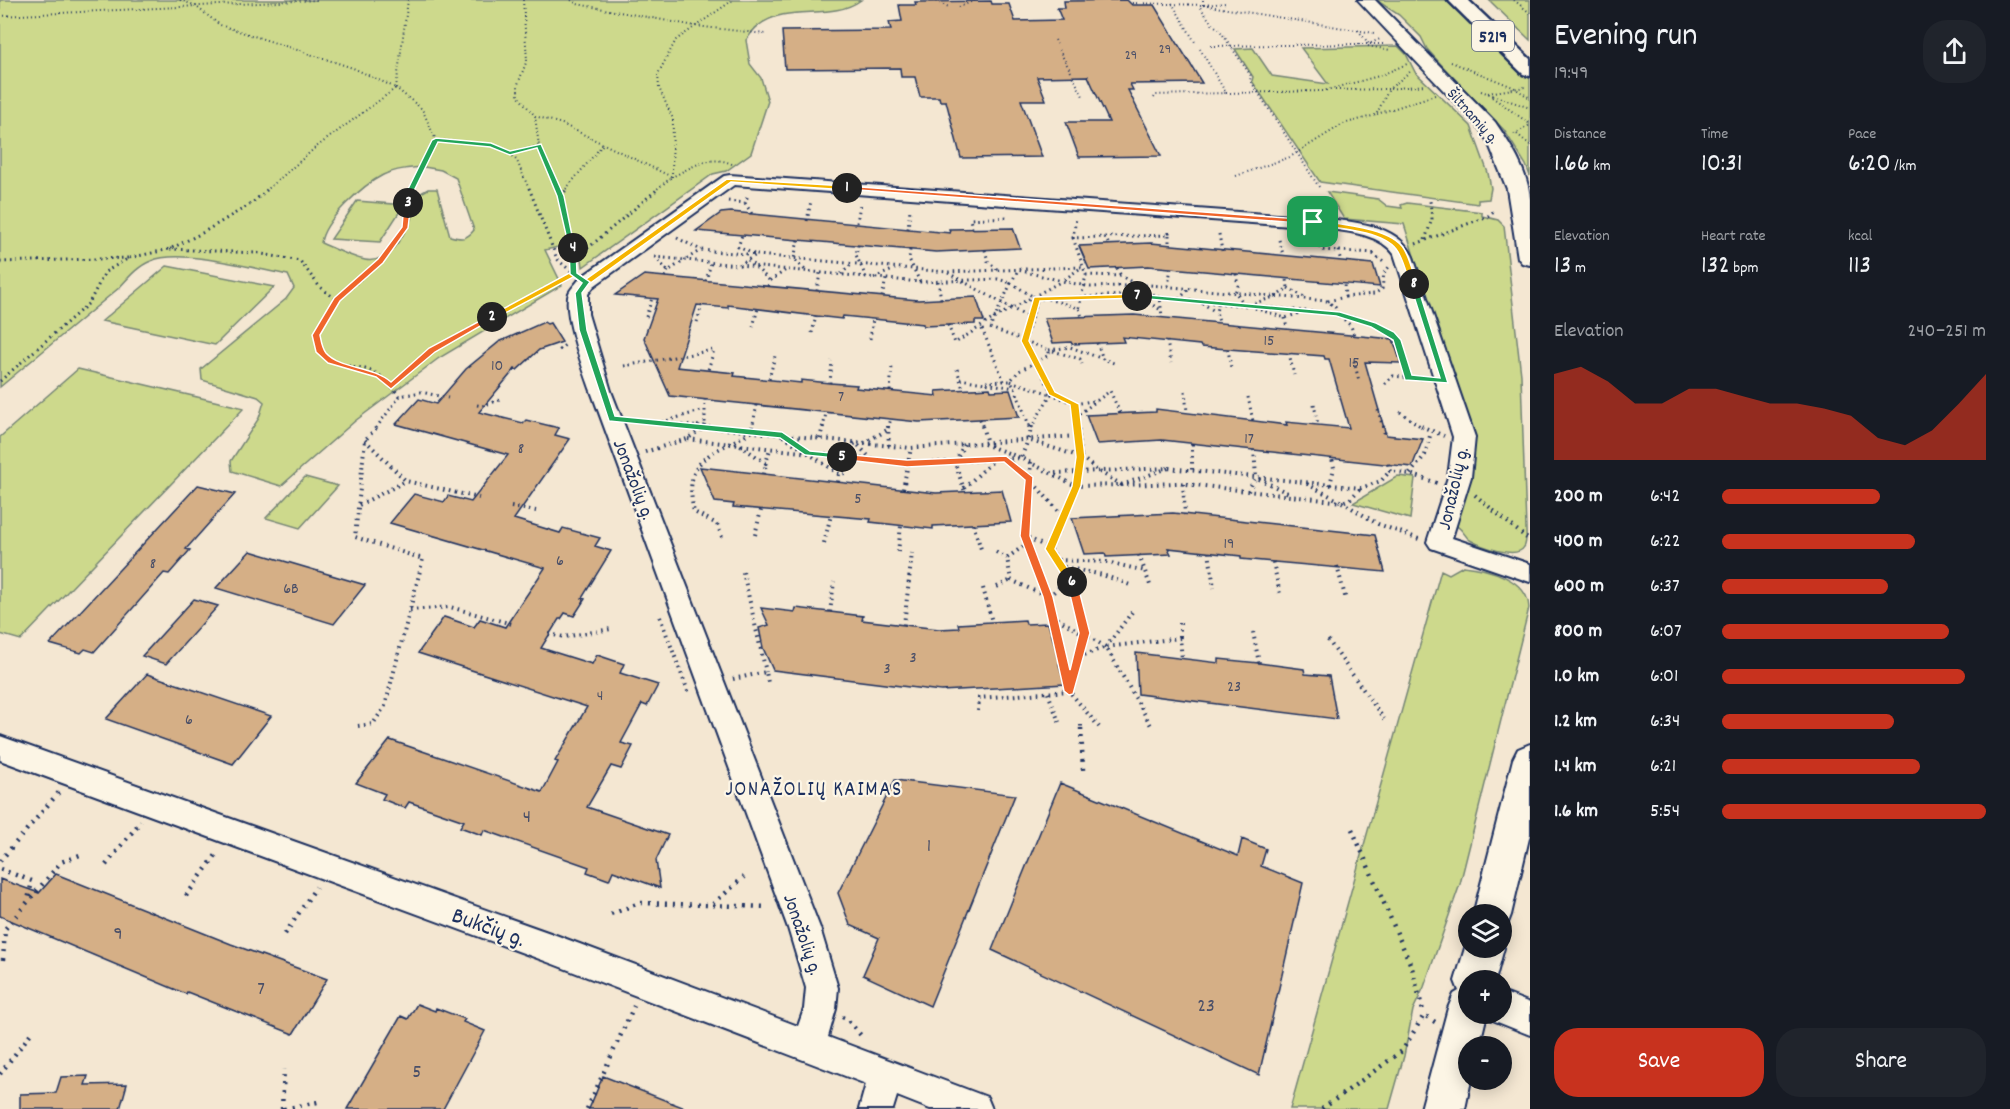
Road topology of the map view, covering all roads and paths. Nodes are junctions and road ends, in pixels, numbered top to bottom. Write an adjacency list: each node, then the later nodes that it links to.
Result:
1 (180, 0): 17 (path)
2 (318, 0): 17 (path)
3 (408, 0): 42 (path)
4 (523, 0): 53 (path)
5 (571, 0): 23 (path)
6 (733, 0): 23 (path)
7 (932, 0): 19 (path)
8 (976, 0): 20 (path)
9 (1203, 0): 18 (path)
10 (1366, 0): 36 (street, Šiltnamių g.)
11 (1457, 0): 39 (highway, 5219)
12 (1479, 0): 35 (highway, 5219)
13 (1514, 0): 21 (path)
14 (1171, 2): 15 (path); 18 (path); 29 (path)
15 (1132, 3)
16 (1226, 3): 18 (path)
17 (194, 5): 22 (path); 42 (path)
18 (1203, 6): 24 (path); 32 (path)
19 (949, 7)
20 (959, 7)
21 (1530, 13)
22 (0, 16)
23 (694, 26): 26 (path); 61 (path)
24 (1358, 30): 25 (path); 27 (path)
25 (1379, 33)
26 (765, 34)
27 (1380, 39)
28 (1055, 40): 30 (path)
29 (1195, 42)
30 (1057, 45)
31 (1211, 46): 32 (path)
32 (1230, 46): 36 (path); 44 (path)
33 (1059, 50): 37 (path)
34 (1200, 50): 46 (path)
35 (1530, 50)
36 (1422, 58): 40 (street, Šiltnamių g.); 41 (path)
37 (1071, 72)
38 (1073, 77): 48 (path)
39 (1530, 78): 41 (path)
40 (1438, 86): 43 (path); 47 (path); 52 (path); 103 (street, Šiltnamių g.)
41 (1513, 87): 47 (path); 50 (path)
42 (396, 88): 55 (path); 90 (path)
43 (1389, 88): 45 (path); 45 (path); 52 (path)
44 (1257, 91): 45 (path); 46 (path); 59 (path)
45 (1323, 91)
46 (1226, 93): 49 (path)
47 (1486, 93): 51 (path); 54 (path)
48 (1084, 98)
49 (1154, 98)
50 (1530, 98)
51 (1530, 108)
52 (1376, 115): 59 (path)
53 (535, 116): 56 (path); 57 (path)
54 (1530, 124)
55 (436, 140): 58 (path); 170 (path)
56 (603, 143): 61 (path); 63 (path)
57 (539, 146): 58 (path); 63 (path)
58 (510, 153): 136 (path)
59 (1297, 153): 60 (path); 62 (path)
60 (1236, 176)
61 (672, 177): 104 (path)
62 (1319, 187)
63 (561, 196): 104 (path)
64 (812, 200): 71 (path)
65 (1430, 201): 85 (path)
66 (745, 203): 69 (path)
67 (860, 204): 74 (path)
68 (910, 209): 77 (path)
69 (752, 214)
70 (1015, 217): 75 (path)
71 (807, 221)
72 (1066, 221): 73 (path)
73 (1077, 222)
74 (857, 223)
75 (972, 228)
76 (660, 229): 91 (path); 98 (street, Jonažolių g.); 231 (street, Jonažolių g.)
77 (908, 229)
78 (1169, 230): 81 (path)
79 (1219, 234): 95 (path)
80 (742, 235): 89 (path)
81 (1168, 235): 82 (path); 88 (path)
82 (1105, 237): 87 (path); 117 (path)
83 (798, 240): 105 (path)
84 (1279, 240): 99 (path)
85 (1425, 240)
86 (858, 245): 114 (path)
87 (1109, 245)
88 (1169, 245)
89 (738, 247): 97 (path); 100 (path)
90 (170, 249): 102 (path); 170 (path)
91 (701, 250): 94 (path); 106 (path)
92 (910, 250): 122 (path)
93 (985, 250): 123 (path)
94 (717, 251): 97 (path); 111 (path)
95 (1222, 251)
96 (1338, 251): 108 (path)
97 (728, 252): 100 (path)
98 (627, 253): 101 (path); 136 (street, Jonažolių g.)
99 (1283, 254)
100 (756, 255): 105 (path); 107 (path)
101 (655, 257): 106 (path); 125 (path)
102 (129, 258): 109 (path); 227 (path)
103 (1530, 258)
104 (575, 259): 136 (path)
105 (794, 259): 112 (path); 127 (path)
106 (685, 260): 110 (path); 125 (path)
107 (748, 260): 113 (path); 116 (path)
108 (1341, 261)
109 (0, 262)
110 (711, 263): 111 (path); 142 (path)
111 (725, 264): 113 (path)
112 (852, 264): 114 (path); 131 (path)
113 (739, 265): 116 (path)
114 (862, 265): 118 (path); 135 (path)
115 (1389, 266): 163 (path)
116 (754, 267): 121 (path); 143 (path)
117 (1082, 267): 124 (path); 132 (path); 145 (path)
118 (897, 268): 122 (path); 137 (path)
119 (1117, 268): 133 (path)
120 (1171, 268): 153 (path)
121 (786, 270): 127 (path); 143 (path)
122 (914, 270): 128 (path); 146 (path)
123 (998, 270): 124 (path); 126 (path)
124 (1018, 270): 145 (path); 147 (path)
125 (668, 271): 134 (path)
126 (979, 271): 128 (path); 139 (path)
127 (807, 272): 129 (path)
128 (947, 272): 141 (path)
129 (820, 273): 131 (path); 156 (path)
130 (1236, 274): 157 (path)
131 (840, 275): 135 (path)
132 (1086, 275): 133 (path); 149 (path)
133 (1121, 276): 150 (path)
134 (665, 277)
135 (866, 277): 137 (path)
136 (580, 278): 235 (path); 258 (street, Jonažolių g.)
137 (873, 278): 138 (path)
138 (886, 279): 146 (path); 161 (path)
139 (980, 279): 141 (path); 147 (path)
140 (1287, 279): 155 (path)
141 (964, 280): 144 (path); 174 (path)
142 (706, 281)
143 (770, 281): 151 (path)
144 (938, 281): 146 (path); 168 (path)
145 (1062, 281): 149 (path); 165 (path)
146 (920, 282)
147 (1010, 282): 165 (path); 174 (path)
148 (1344, 284): 163 (path)
149 (1083, 285): 152 (path); 162 (path)
150 (1138, 285): 152 (path); 153 (path); 167 (path)
151 (768, 286)
152 (1123, 286): 158 (path)
153 (1168, 286): 154 (path)
154 (1190, 288): 157 (path); 171 (path)
155 (1288, 288): 160 (path); 169 (path)
156 (817, 291)
157 (1235, 292): 160 (path); 177 (path)
158 (1128, 295): 159 (path); 162 (path)
159 (1137, 296): 167 (path); 181 (path)
160 (1277, 296): 169 (path); 177 (path)
161 (882, 297)
162 (1081, 297): 166 (path); 180 (path)
163 (1345, 297): 173 (path)
164 (652, 298): 186 (path)
165 (1036, 298): 166 (path); 179 (path); 192 (path)
166 (1044, 298): 180 (path)
167 (1160, 298): 171 (path); 181 (path)
168 (941, 299)
169 (1307, 299): 173 (path)
170 (337, 300): 235 (path)
171 (1179, 300): 172 (path)
172 (1200, 301): 175 (path); 183 (path)
173 (1327, 301): 184 (path)
174 (1000, 303): 179 (path); 189 (path)
175 (1218, 303): 177 (path); 183 (path)
176 (702, 305): 193 (path)
177 (1246, 306): 182 (path); 190 (path)
178 (758, 308): 196 (path)
179 (1011, 308): 189 (path); 192 (path)
180 (1079, 308): 187 (path)
181 (1161, 310): 188 (path)
182 (1306, 311): 184 (path); 190 (path)
183 (1216, 312): 194 (path)
184 (1337, 314): 202 (path); 224 (path)
185 (816, 316): 201 (path)
186 (646, 317)
187 (1082, 317)
188 (1162, 317)
189 (994, 318): 197 (path); 200 (path)
190 (1285, 318): 199 (path)
191 (873, 319): 203 (path)
192 (1031, 319): 204 (path)
193 (697, 322)
194 (1219, 322)
195 (948, 325): 200 (path)
196 (753, 327)
197 (990, 328): 198 (path); 204 (path)
198 (982, 329): 200 (path); 228 (path)
199 (1287, 329)
200 (972, 331)
201 (812, 333)
202 (1354, 335)
203 (870, 339)
204 (1025, 341): 207 (path); 214 (path)
205 (1167, 341): 216 (path)
206 (1096, 343): 211 (path)
207 (1049, 350): 211 (path); 214 (path); 217 (path)
208 (1228, 350): 220 (path)
209 (1289, 353): 223 (path)
210 (775, 356): 226 (path)
211 (1104, 360): 215 (path)
212 (832, 361): 232 (path)
213 (1354, 361): 230 (path)
214 (1036, 362): 229 (path); 240 (path)
215 (1114, 363)
216 (1171, 363)
217 (1082, 364)
218 (624, 366): 222 (path)
219 (892, 366): 239 (path)
220 (1231, 368)
221 (957, 369): 225 (path)
222 (708, 370)
223 (1294, 375)
224 (1408, 378): 231 (path); 234 (path)
225 (960, 379): 233 (path); 237 (path)
226 (769, 380)
227 (0, 381)
228 (1004, 381): 229 (path); 233 (path)
229 (1010, 381): 236 (path); 240 (path)
230 (1359, 381)
231 (1445, 381): 277 (street, Jonažolių g.)
232 (830, 382)
233 (979, 382): 236 (path)
234 (1385, 384)
235 (391, 387): 241 (path)
236 (1016, 388): 266 (path)
237 (963, 389)
238 (1185, 391): 254 (path)
239 (890, 392)
240 (1052, 393): 247 (path); 266 (path)
241 (400, 396): 243 (path); 275 (path)
242 (1248, 397): 261 (path)
243 (448, 398)
244 (502, 399): 249 (path)
245 (1098, 399): 247 (path); 256 (path); 257 (path)
246 (705, 400): 251 (path)
247 (1075, 404): 257 (path)
248 (1314, 404): 263 (path)
249 (477, 405)
250 (758, 405): 267 (path)
251 (704, 410): 262 (path); 264 (path)
252 (1378, 410): 270 (path)
253 (826, 412): 273 (path)
254 (1187, 412)
255 (1400, 412): 268 (path)
256 (1120, 413)
257 (1075, 417): 271 (path)
258 (612, 419): 262 (path); 294 (street, Jonažolių g.)
259 (891, 419): 265 (path)
260 (981, 419): 280 (path)
261 (1252, 422)
262 (658, 423): 264 (path)
263 (1318, 425)
264 (706, 427): 267 (path); 272 (path)
265 (887, 430): 281 (path); 285 (path)
266 (1030, 430): 274 (path)
267 (752, 432): 269 (path); 276 (path)
268 (1431, 432): 277 (path); 313 (path)
269 (782, 435): 273 (path); 290 (path)
270 (1385, 435)
271 (1077, 436): 274 (path); 293 (path)
272 (687, 439): 284 (path); 294 (path)
273 (820, 439): 278 (path)
274 (1028, 440): 280 (path); 293 (path); 295 (path)
275 (364, 441): 316 (path); 330 (path)
276 (735, 442): 284 (path); 286 (path)
277 (1464, 442): 319 (street, Jonažolių g.)
278 (855, 443): 281 (path); 291 (path); 298 (path)
279 (980, 443): 280 (path); 282 (path); 295 (path)
280 (987, 443)
281 (864, 444): 285 (path)
282 (964, 444): 287 (path); 302 (path)
283 (1192, 444): 306 (path)
284 (729, 445): 286 (path); 341 (path)
285 (889, 446): 287 (path)
286 (744, 447): 288 (path); 301 (path)
287 (911, 448): 303 (path)
288 (770, 449): 290 (path); 301 (path)
289 (1254, 450): 314 (path)
290 (808, 453): 291 (path); 311 (path)
291 (832, 456): 292 (path)
292 (847, 457): 298 (path); 311 (path)
293 (1081, 457): 307 (path); 309 (path)
294 (626, 458): 392 (street, Jonažolių g.)
295 (1022, 458): 297 (path); 300 (path)
296 (1332, 458): 322 (path)
297 (1006, 459): 299 (path); 315 (path)
298 (872, 460): 303 (path)
299 (995, 460): 302 (path); 302 (path)
300 (1031, 462): 312 (path); 315 (path)
301 (766, 463): 310 (path)
302 (955, 463): 303 (path)
303 (907, 464): 325 (path)
304 (1388, 464): 308 (path)
305 (1168, 468): 306 (path); 307 (path); 321 (path)
306 (1192, 470): 314 (path)
307 (1098, 471): 309 (path); 321 (path)
308 (1390, 471): 313 (path); 324 (path)
309 (1077, 472): 312 (path); 323 (path)
310 (764, 474)
311 (839, 474): 317 (path)
312 (1055, 474): 323 (path)
313 (1410, 474): 319 (path)
314 (1256, 477): 318 (path); 326 (path); 327 (path)
315 (1030, 479): 336 (path); 340 (path)
316 (406, 481): 328 (path); 330 (path)
317 (838, 482)
318 (1303, 482): 322 (path); 329 (path)
319 (1456, 483): 342 (path); 361 (street, Jonažolių g.)
320 (1183, 484): 321 (path); 326 (path); 334 (path)
321 (1122, 485): 323 (path)
322 (1329, 485): 324 (path)
323 (1076, 486): 336 (path)
324 (1361, 488): 329 (path)
325 (903, 489)
326 (1248, 491): 327 (path)
327 (1294, 496): 329 (path)
328 (479, 498)
329 (1342, 502): 343 (path)
330 (358, 506): 373 (path)
331 (511, 507): 333 (path)
332 (761, 510): 339 (path)
333 (536, 511)
334 (1185, 514)
335 (831, 515): 344 (path)
336 (1064, 517): 346 (path)
337 (973, 524): 348 (path)
338 (901, 526): 347 (path)
339 (755, 535)
340 (1025, 536): 345 (path); 346 (path)
341 (722, 537)
342 (1530, 541)
343 (1428, 542)
344 (824, 543)
345 (1028, 543): 353 (path); 371 (path)
346 (1050, 549): 354 (path)
347 (898, 552)
348 (982, 552)
349 (996, 552): 353 (path)
350 (1209, 552): 369 (path)
351 (912, 553): 380 (path)
352 (1139, 555): 359 (path)
353 (1007, 558): 363 (path)
354 (1058, 560): 357 (path); 359 (path)
355 (1273, 562): 370 (path)
356 (1337, 566): 372 (path)
357 (1063, 567): 358 (path); 362 (path)
358 (1078, 570): 362 (path); 366 (path)
359 (1145, 571): 365 (path)
360 (743, 572): 391 (path)
361 (1530, 573)
362 (1070, 578): 371 (path); 383 (path)
363 (1011, 580): 367 (path); 371 (path)
364 (834, 582): 374 (path)
365 (1150, 585)
366 (1133, 586)
367 (997, 587)
368 (983, 588): 377 (path)
369 (1214, 588)
370 (1280, 594)
371 (1048, 597): 376 (path)
372 (1346, 600)
373 (410, 610): 379 (path); 400 (path)
374 (830, 612)
375 (1132, 612): 387 (path)
376 (1053, 616): 383 (path); 394 (path)
377 (992, 622)
378 (1180, 623): 385 (path)
379 (512, 624)
380 (904, 625)
381 (611, 629): 384 (path)
382 (1253, 632): 390 (path)
383 (1085, 633): 387 (path); 388 (path)
384 (549, 634)
385 (1180, 638): 387 (path); 389 (path)
386 (1328, 640): 397 (path)
387 (1106, 647): 388 (path); 402 (path)
388 (1078, 657): 394 (path)
389 (1182, 659)
390 (1259, 663)
391 (766, 672): 392 (path); 393 (path)
392 (711, 683): 431 (street, Jonažolių g.)
393 (768, 683)
394 (1069, 691): 395 (path); 401 (path)
395 (1048, 693): 396 (path); 398 (path)
396 (978, 711)
397 (1384, 719)
398 (1059, 722)
399 (1081, 725): 405 (path)
400 (358, 726)
401 (1099, 727)
402 (1152, 727)
403 (0, 748): 406 (street, Bukčių g.)
404 (1530, 759): 418 (street)
405 (1083, 770)
406 (74, 775): 407 (street, Bukčių g.); 411 (path)
407 (154, 805): 409 (street, Bukčių g.); 412 (path)
408 (1352, 828): 426 (path)
409 (232, 833): 413 (street, Bukčių g.); 416 (path)
410 (80, 855): 417 (path)
411 (0, 861)
412 (106, 865)
413 (328, 868): 422 (path); 424 (street, Bukčių g.)
414 (0, 869): 417 (path)
415 (744, 877): 419 (path)
416 (186, 896)
417 (28, 901): 423 (path)
418 (1495, 904)
419 (712, 905): 420 (path); 421 (path)
420 (768, 907)
421 (611, 914)
422 (285, 934)
423 (3, 960)
424 (644, 983): 431 (street, Bukčių g.); 437 (path)
425 (1512, 1012): 427 (street)
426 (1424, 1015): 428 (path); 440 (path)
427 (1530, 1018)
428 (1458, 1022)
429 (1465, 1024): 441 (street)
430 (31, 1033): 433 (path)
431 (807, 1046): 434 (street, Bukčių g.)
432 (284, 1069): 436 (path)
433 (0, 1074)
434 (886, 1075): 438 (street); 439 (street, Bukčių g.)
435 (318, 1102): 436 (path)
436 (283, 1109)
437 (587, 1109)
438 (876, 1109)
439 (975, 1109)
440 (1322, 1109)
441 (1443, 1109)

